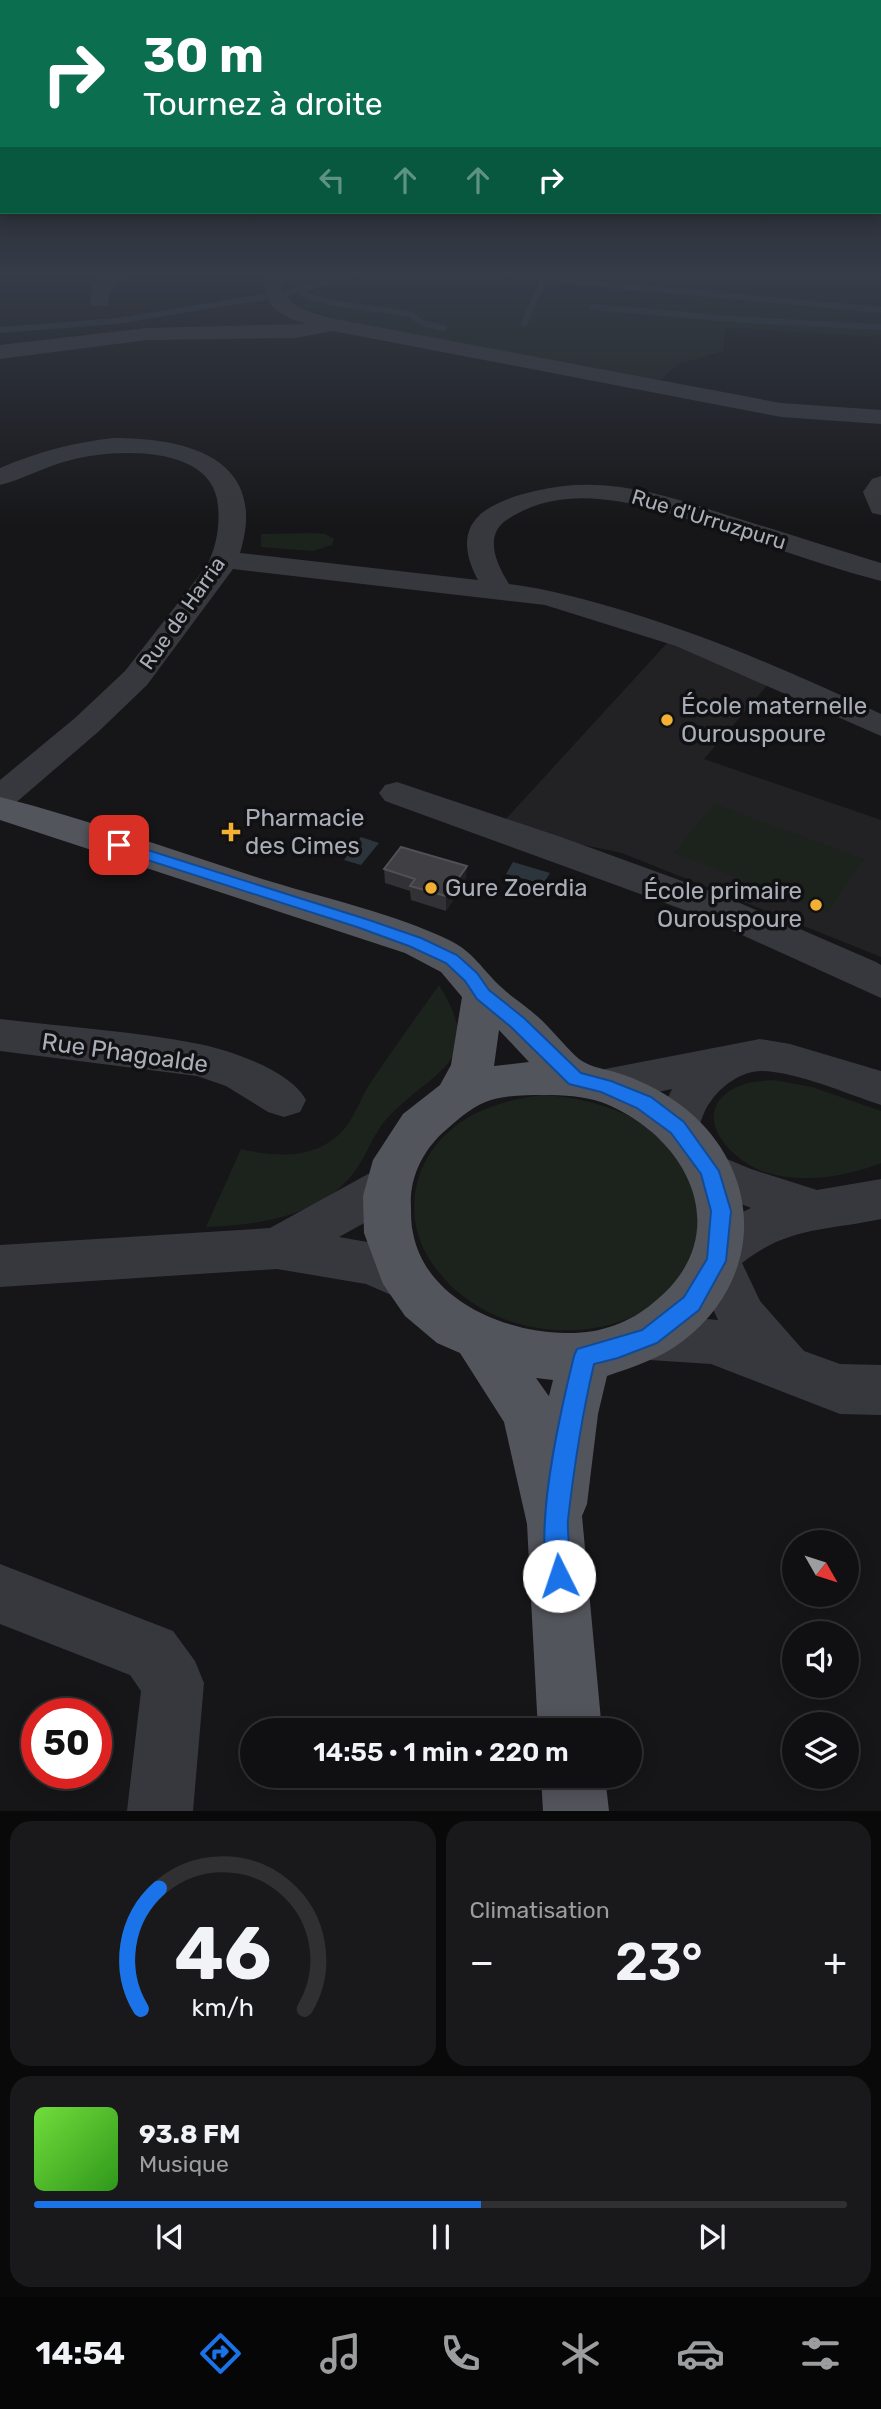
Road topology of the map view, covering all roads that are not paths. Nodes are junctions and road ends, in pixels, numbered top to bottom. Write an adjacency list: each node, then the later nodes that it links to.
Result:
1 (505, 358): 2 (street)
2 (881, 417)
3 (0, 477): 6 (street, Rue de Harria)
4 (881, 484): 5 (street)
5 (881, 507)
6 (224, 560): 8 (street); 11 (street, Rue de Harria)
7 (881, 572): 8 (street, Rue d'Urruzpuru)
8 (498, 590): 9 (street)
9 (881, 726)
10 (397, 793): 13 (street)
11 (0, 798)
12 (0, 807): 14 (main road)
13 (881, 983)
14 (483, 994): 17 (main road); 19 (main road)
15 (0, 1035): 20 (street, Rue Phagoalde)
16 (731, 1060): 17 (street); 18 (street); 21 (street)
17 (590, 1082): 19 (main road); 21 (main road)
18 (881, 1088)
19 (456, 1097): 23 (main road)
20 (284, 1100)
21 (677, 1128): 22 (main road)
22 (710, 1171): 25 (street); 27 (main road)
23 (385, 1188): 26 (street); 29 (main road)
24 (881, 1199): 25 (street)
25 (814, 1209): 27 (street)
26 (277, 1248): 28 (street); 29 (street)
27 (717, 1257): 30 (main road); 33 (street)
28 (0, 1266)
29 (405, 1279): 31 (main road)
30 (649, 1336): 32 (main road); 33 (street)
31 (480, 1340): 32 (main road); 35 (main road)
32 (585, 1356): 35 (main road)
33 (785, 1367): 34 (street)
34 (881, 1390)
35 (556, 1524): 37 (main road)
36 (0, 1594): 39 (street)
37 (569, 1718)
38 (574, 1788): 40 (main road)
39 (160, 1811)
40 (576, 1811)

